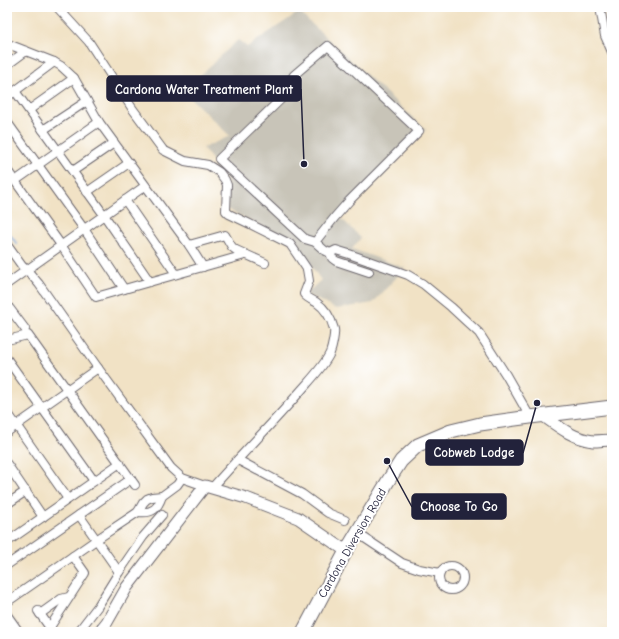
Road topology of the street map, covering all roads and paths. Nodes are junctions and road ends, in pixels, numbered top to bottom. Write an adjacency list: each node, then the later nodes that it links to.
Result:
1 (57, 7): 55 (street)
2 (600, 7): 5 (street)
3 (7, 42): 4 (street)
4 (26, 51): 6 (street); 7 (street)
5 (612, 52)
6 (54, 62): 8 (street); 9 (street)
7 (7, 65)
8 (74, 78): 11 (street); 12 (street)
9 (15, 91): 10 (street); 12 (street)
10 (7, 97)
11 (87, 101): 14 (street); 15 (street)
12 (29, 110): 15 (street)
13 (7, 122): 19 (street)
14 (99, 122): 16 (street); 17 (street)
15 (43, 130): 17 (street)
16 (114, 143): 18 (street); 21 (street)
17 (58, 151): 19 (street); 21 (street)
18 (129, 163): 23 (street); 24 (street)
19 (38, 165): 22 (street); 27 (street)
20 (7, 170): 22 (street)
21 (73, 171): 24 (street)
22 (15, 181): 31 (street)
23 (145, 186): 25 (street); 30 (street)
24 (87, 192): 26 (street)
25 (125, 200): 26 (street); 38 (street)
26 (104, 215): 27 (street); 39 (street)
27 (84, 229): 31 (street); 41 (street)
28 (315, 242): 28 (street); 32 (street)
29 (7, 245): 36 (street)
30 (189, 245): 33 (street); 35 (street)
31 (61, 246): 36 (street); 41 (street)
32 (330, 253): 37 (street); 51 (street)
33 (246, 255): 34 (street); 35 (street)
34 (265, 263)
35 (203, 267): 38 (street)
36 (27, 270): 40 (street); 46 (street)
37 (369, 272)
38 (176, 274): 39 (street)
39 (150, 282): 41 (street)
40 (7, 284)
41 (124, 289)
42 (7, 305): 43 (street)
43 (25, 330)
44 (7, 340): 47 (street)
45 (7, 359): 49 (street)
46 (98, 368): 47 (street); 58 (street)
47 (67, 389): 49 (street); 56 (street)
48 (612, 407): 51 (main road, Cardona Diversion Road)
49 (41, 408): 52 (street); 59 (street)
50 (7, 412): 52 (street)
51 (536, 416): 54 (street); 70 (main road, Cardona Diversion Road)
52 (16, 425): 53 (street); 63 (street)
53 (7, 432)
54 (612, 440)
55 (238, 460): 60 (street); 69 (street)
56 (120, 463): 59 (street); 66 (street)
57 (7, 465): 61 (street)
58 (182, 478): 60 (street); 62 (street)
59 (94, 481): 63 (street)
60 (208, 487): 73 (street); 84 (street)
61 (26, 491): 64 (street); 68 (street)
62 (162, 496): 65 (street); 65 (street)
63 (68, 499): 68 (street)
64 (7, 504)
65 (138, 512): 71 (street)
66 (79, 515): 71 (street); 75 (street)
67 (162, 515): 76 (street)
68 (43, 517): 72 (street)
69 (345, 520)
70 (357, 533): 73 (main road, Cardona Diversion Road); 77 (street)
71 (96, 540): 74 (street); 76 (street)
72 (7, 542)
73 (346, 551): 85 (main road, Cardona Diversion Road)
74 (74, 556): 78 (street); 79 (street)
75 (7, 566)
76 (118, 572): 83 (street)
77 (440, 574)
78 (69, 597): 81 (street); 81 (street)
79 (7, 602)
80 (7, 615): 82 (street)
81 (51, 630)
82 (19, 632)
83 (78, 632)
84 (100, 632)
85 (303, 632)

